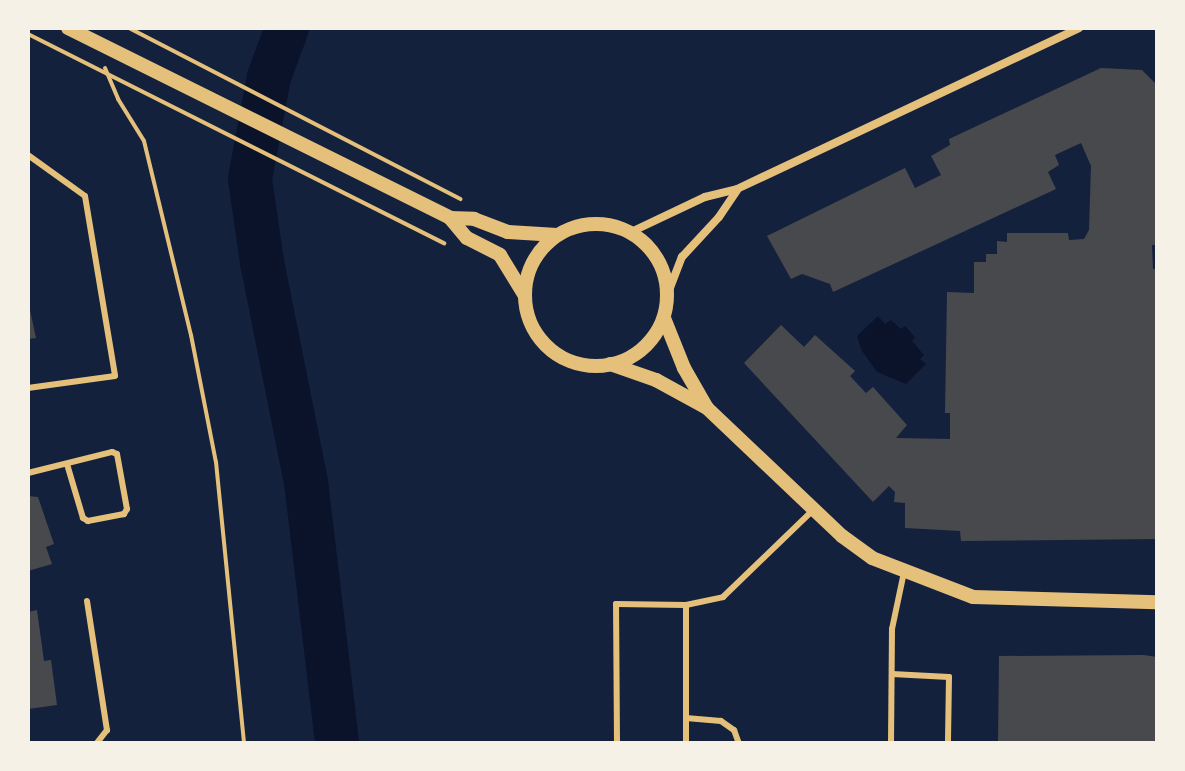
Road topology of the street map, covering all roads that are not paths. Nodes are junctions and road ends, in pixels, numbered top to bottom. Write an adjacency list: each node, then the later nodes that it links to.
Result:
1 (68, 28): 5 (street)
2 (1079, 28): 4 (street)
3 (28, 155): 12 (lane)
4 (737, 189): 6 (street); 8 (street)
5 (450, 218): 7 (street); 9 (street)
6 (631, 232): 7 (street); 8 (street)
7 (557, 235): 9 (street)
8 (668, 293): 10 (street)
9 (525, 296): 11 (street)
10 (664, 318): 11 (street); 13 (street)
11 (610, 364): 13 (street)
12 (28, 388)
13 (707, 408): 16 (street)
14 (67, 464): 14 (lane); 15 (lane)
15 (28, 473)
16 (814, 509): 17 (street); 20 (lane)
17 (904, 572): 19 (street); 21 (lane)
18 (87, 601): 24 (lane)
19 (1157, 602)
20 (686, 605): 22 (lane); 25 (lane)
21 (892, 674): 27 (lane); 28 (lane)
22 (686, 718): 23 (lane); 26 (lane)
23 (738, 741)
24 (97, 743)
25 (617, 743)
26 (686, 743)
27 (891, 743)
28 (948, 743)

